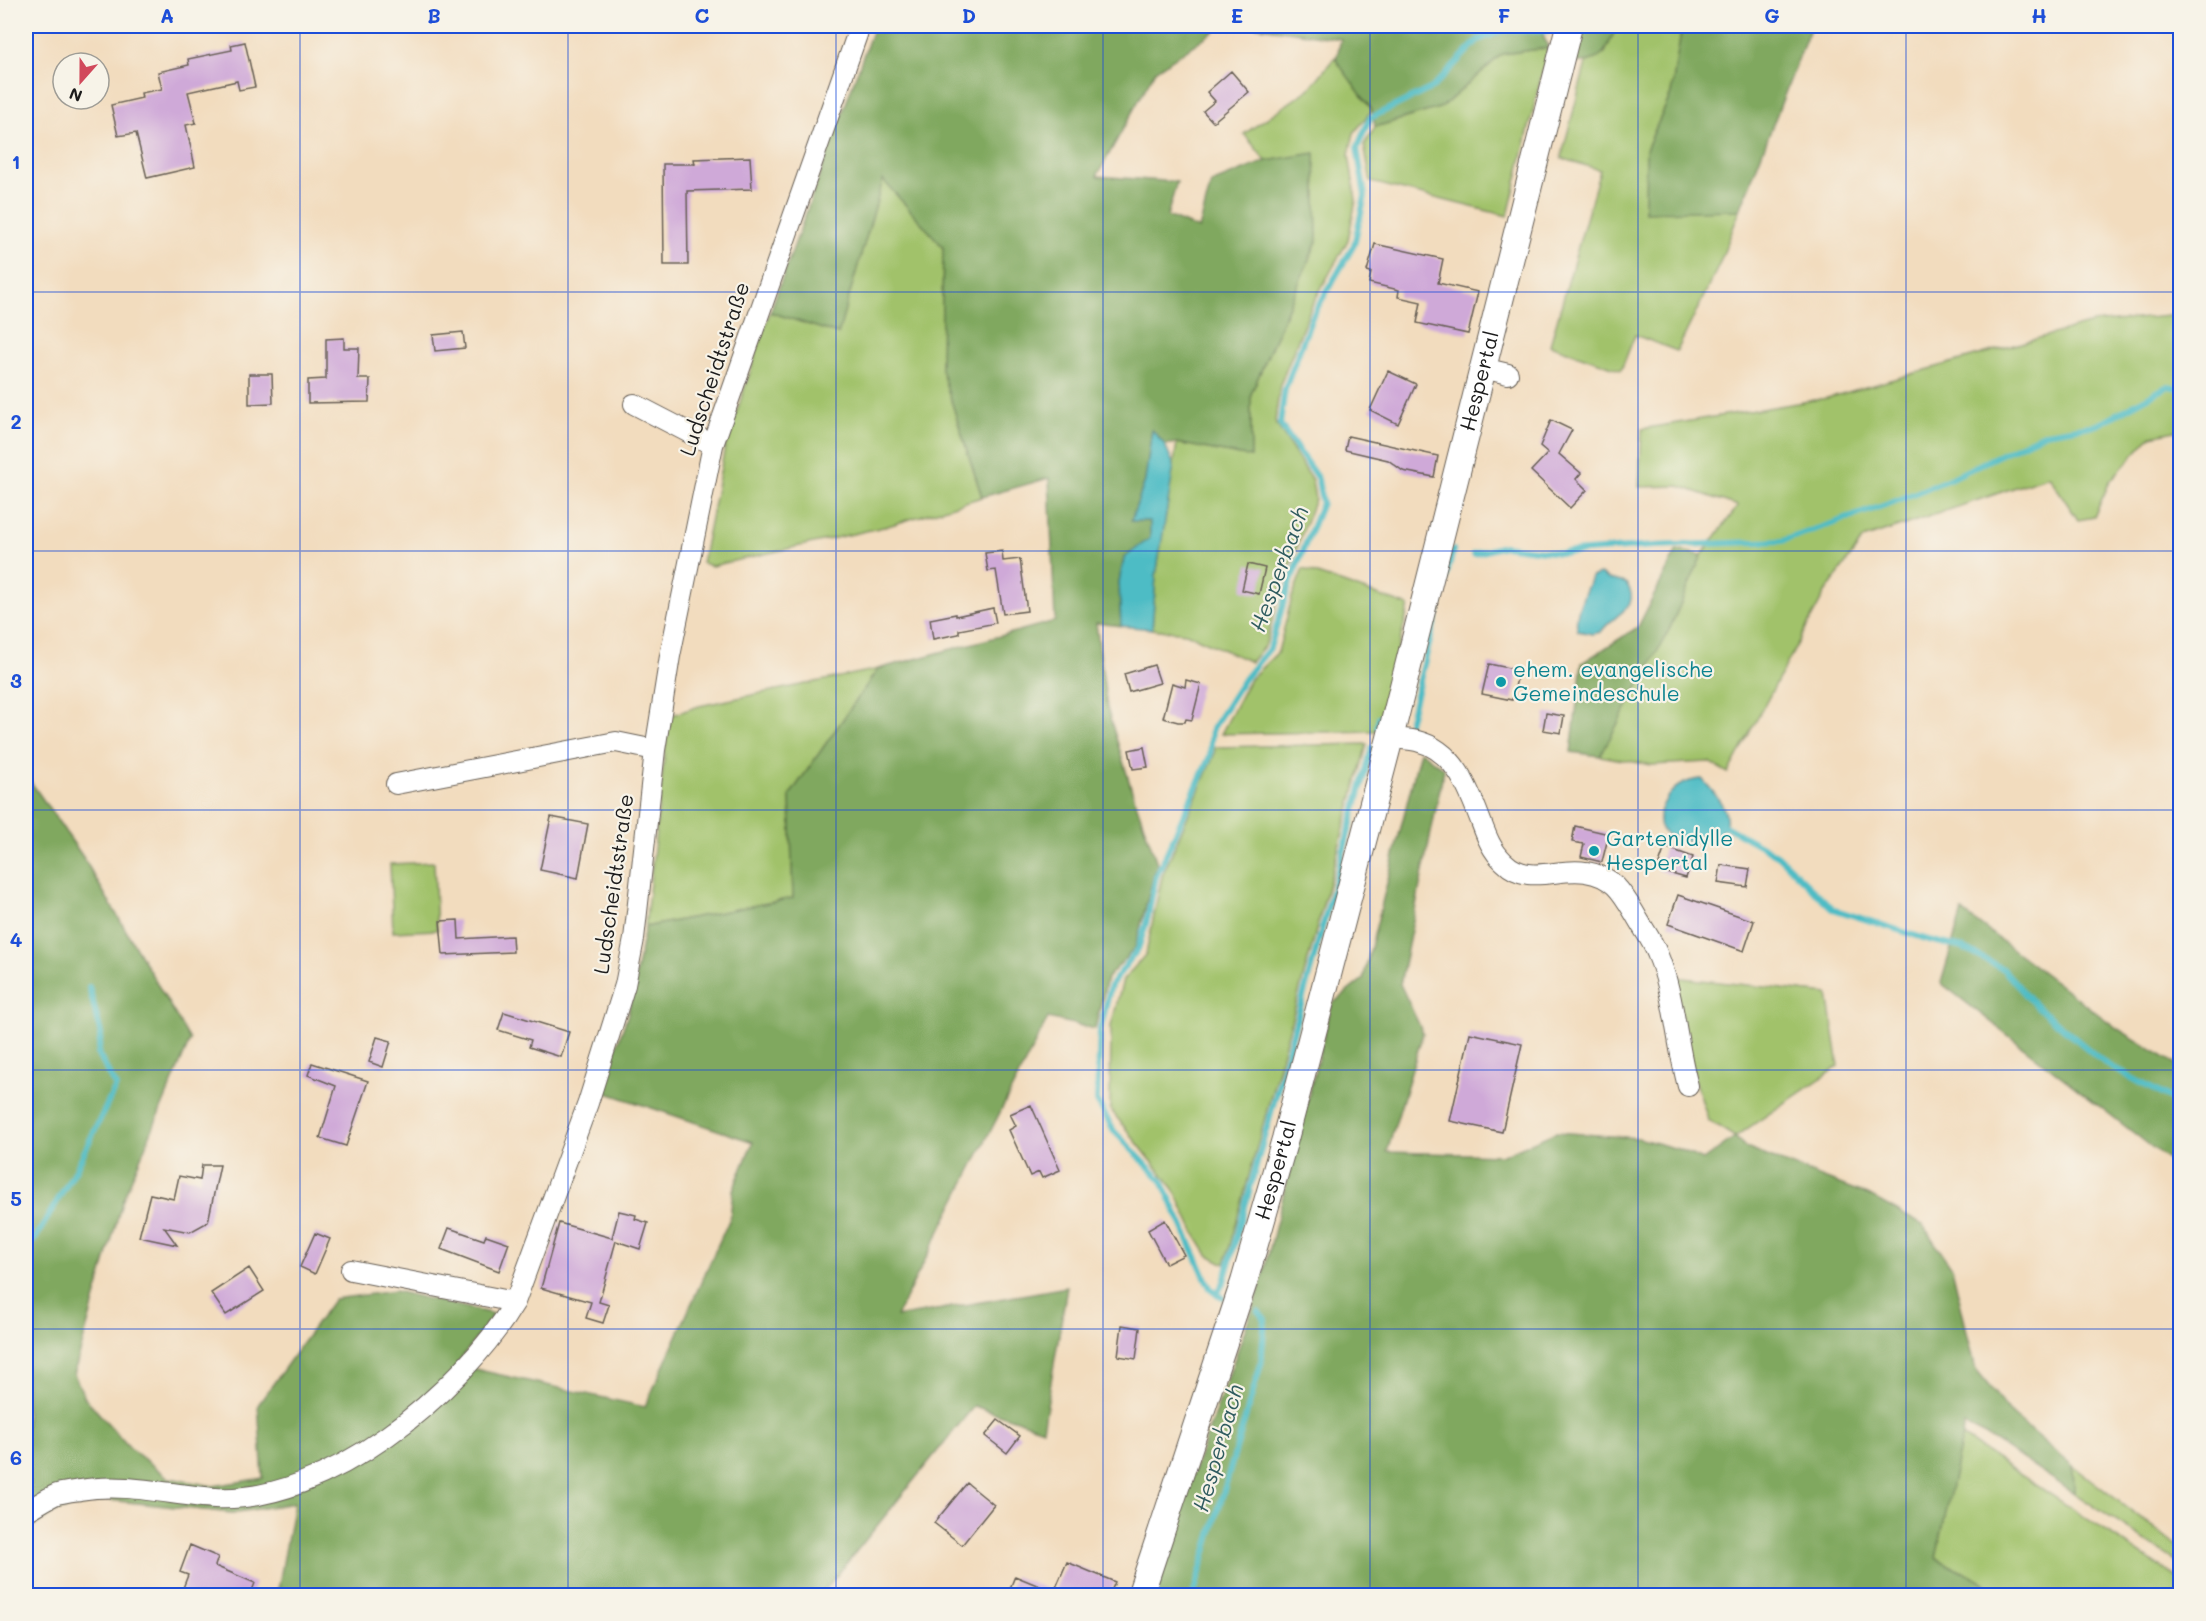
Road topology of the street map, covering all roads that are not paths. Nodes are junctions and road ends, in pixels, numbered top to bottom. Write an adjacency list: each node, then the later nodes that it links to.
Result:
1 (861, 26): 6 (street, Ludscheidtstraße)
2 (1569, 26): 3 (main road, Hespertal)
3 (1483, 368): 4 (street); 7 (main road, Hespertal)
4 (1508, 374)
5 (634, 404): 6 (street)
6 (712, 445): 8 (street, Ludscheidtstraße)
7 (1390, 738): 10 (street); 14 (main road, Hespertal)
8 (655, 750): 9 (street); 12 (street, Ludscheidtstraße)
9 (396, 784)
10 (1688, 1086)
11 (351, 1270): 12 (street)
12 (515, 1302): 13 (street, Ludscheidtstraße)
13 (26, 1511)
14 (1140, 1596)

